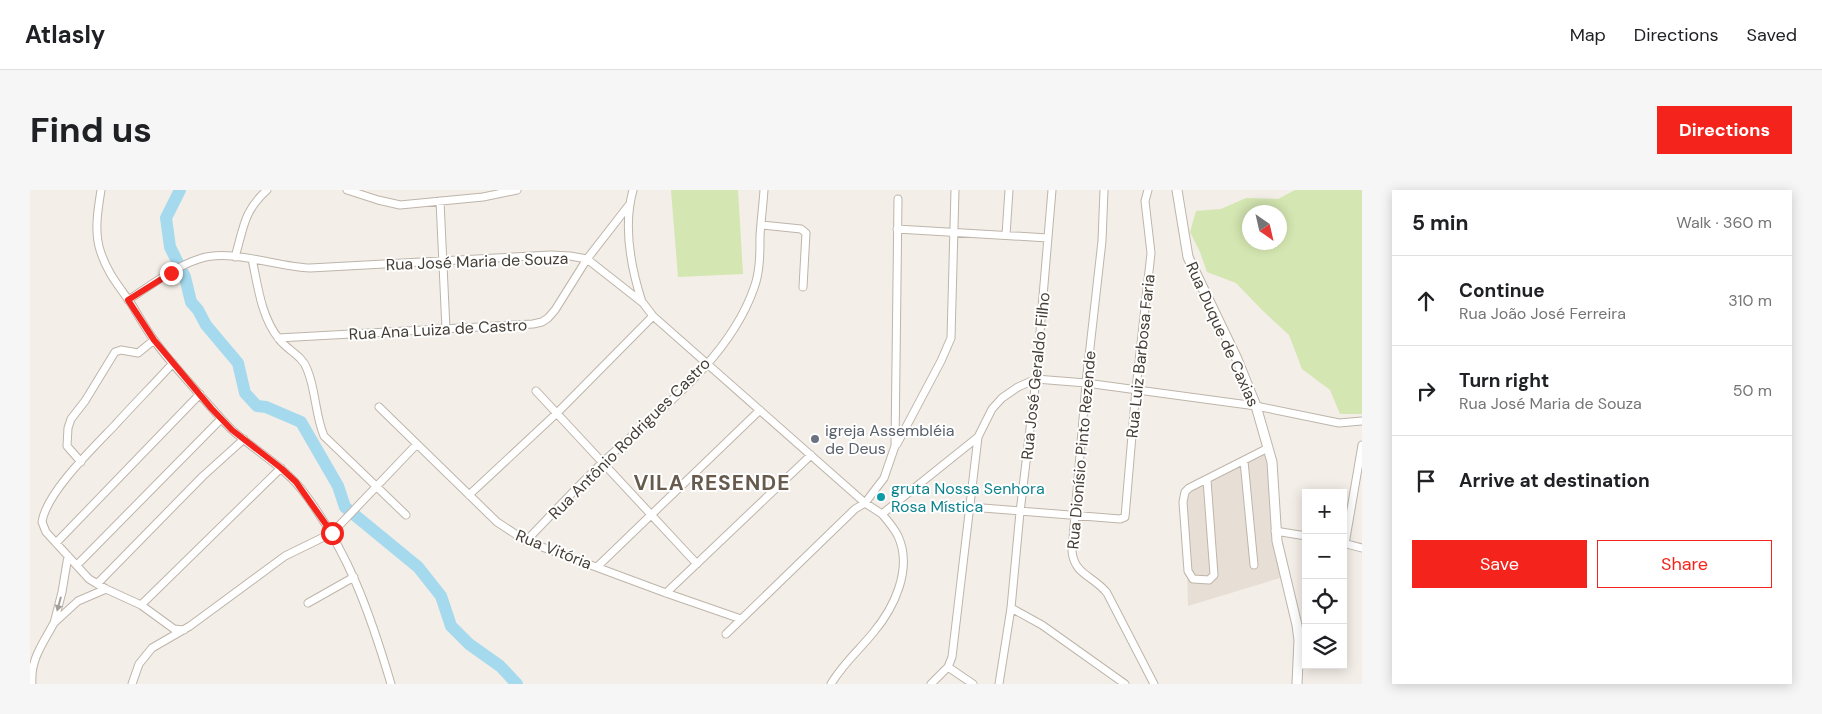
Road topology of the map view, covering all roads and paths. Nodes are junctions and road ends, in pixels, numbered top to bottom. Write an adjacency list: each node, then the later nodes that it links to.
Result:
1 (101, 190): 27 (street)
2 (267, 190): 22 (street)
3 (347, 190): 13 (street)
4 (517, 190): 15 (street)
5 (633, 190): 16 (street)
6 (764, 190): 17 (street, Rua Antônio Rodrigues Castro)
7 (955, 190): 19 (street)
8 (1009, 190): 20 (street)
9 (1052, 190): 21 (street, Rua José Geraldo Filho)
10 (1104, 190): 36 (street, Rua Dionísio Pinto Rezende)
11 (1148, 190): 37 (street, Rua Luiz Barbosa Faria)
12 (1177, 190): 41 (street, Rua Duque de Caxias)
13 (356, 192): 15 (street)
14 (898, 199): 18 (street)
15 (440, 201): 25 (street)
16 (629, 205): 23 (street, Rua Ana Luiza de Castro); 28 (street)
17 (761, 226): 26 (street); 34 (street, Rua Antônio Rodrigues Castro)
18 (897, 229): 19 (street); 50 (street)
19 (954, 232): 20 (street); 50 (street)
20 (1006, 235): 21 (street)
21 (1048, 238): 35 (street, Rua José Geraldo Filho)
22 (235, 257): 24 (street, Rua José Maria de Souza); 27 (street, Rua José Maria de Souza)
23 (587, 259): 25 (street, Rua José Maria de Souza); 28 (street, Rua José Maria de Souza); 30 (street, Rua Ana Luiza de Castro)
24 (252, 260): 25 (street, Rua José Maria de Souza); 31 (street)
25 (444, 260): 30 (street)
26 (803, 287)
27 (128, 300): 32 (street)
28 (643, 303): 29 (street, Rua José Maria de Souza)
29 (653, 316): 34 (street, Rua José Maria de Souza); 43 (street)
30 (446, 329): 31 (street, Rua Ana Luiza de Castro)
31 (278, 338): 58 (street)
32 (154, 340): 33 (street); 54 (street)
33 (173, 363): 39 (street); 54 (street)
34 (707, 363): 42 (street, Rua José Maria de Souza); 55 (street, Rua Antônio Rodrigues Castro)
35 (1036, 380): 36 (street); 46 (street); 62 (street, Rua José Geraldo Filho)
36 (1086, 383): 37 (street); 66 (street, Rua Dionísio Pinto Rezende)
37 (1136, 389): 41 (street); 66 (street, Rua Luiz Barbosa Faria)
38 (536, 391): 43 (street)
39 (200, 394): 44 (street); 72 (street)
40 (378, 406): 48 (street, Rua Vitória)
41 (1256, 406): 45 (street); 51 (street, Rua Duque de Caxias)
42 (760, 410): 52 (street, Rua José Maria de Souza); 63 (street)
43 (557, 413): 55 (street); 59 (street)
44 (221, 419): 47 (street); 77 (street)
45 (1362, 421)
46 (978, 438): 61 (street); 64 (street)
47 (244, 439): 56 (street); 81 (street)
48 (416, 444): 58 (street); 59 (street, Rua Vitória)
49 (1362, 445): 69 (street)
50 (895, 446): 60 (street)
51 (1268, 448): 53 (street); 67 (street, Rua Duque de Caxias)
52 (811, 455): 60 (street, Rua José Maria de Souza); 76 (street)
53 (1244, 461): 57 (street); 78 (street)
54 (80, 462): 72 (street)
55 (603, 462): 63 (street); 71 (street, Rua Antônio Rodrigues Castro)
56 (281, 468): 68 (street); 85 (street)
57 (1207, 480): 57 (street)
58 (376, 486): 65 (street); 68 (street)
59 (469, 495): 71 (street, Rua Vitória)
60 (865, 503): 64 (street, Rua José Maria de Souza); 87 (street)
61 (970, 507): 62 (street); 91 (street)
62 (1020, 512): 66 (street); 86 (street, Rua José Geraldo Filho)
63 (650, 514): 76 (street); 79 (street)
64 (882, 514): 96 (street)
65 (406, 515)
66 (1075, 515): 100 (street, Rua Dionísio Pinto Rezende)
67 (1275, 531): 70 (street); 101 (street, Rua Duque de Caxias)
68 (332, 533): 80 (street); 89 (street)
69 (1346, 534)
70 (1302, 535)
71 (526, 541): 79 (street, Rua Vitória)
72 (56, 543): 75 (street)
73 (1347, 544): 74 (street)
74 (1362, 548)
75 (68, 556): 77 (street); 88 (street, one-way to 88)
76 (697, 564): 83 (street)
77 (77, 565): 81 (street)
78 (1254, 565)
79 (597, 567): 83 (street, Rua Vitória)
80 (354, 576): 84 (street); 95 (street)
81 (97, 584): 82 (street)
82 (106, 589): 85 (street); 88 (street)
83 (666, 593): 87 (street, Rua Vitória)
84 (308, 603)
85 (140, 605): 89 (street)
86 (1011, 608): 92 (street, Rua José Geraldo Filho); 99 (street)
87 (741, 619): 90 (street)
88 (54, 623): 93 (street)
89 (184, 630): 94 (street)
90 (726, 634)
91 (948, 667): 97 (street); 98 (street)
92 (999, 683)
93 (32, 684)
94 (132, 684)
95 (392, 684)
96 (831, 684)
97 (931, 684)
98 (973, 684)
99 (1125, 684)
100 (1154, 684)
101 (1297, 684)

